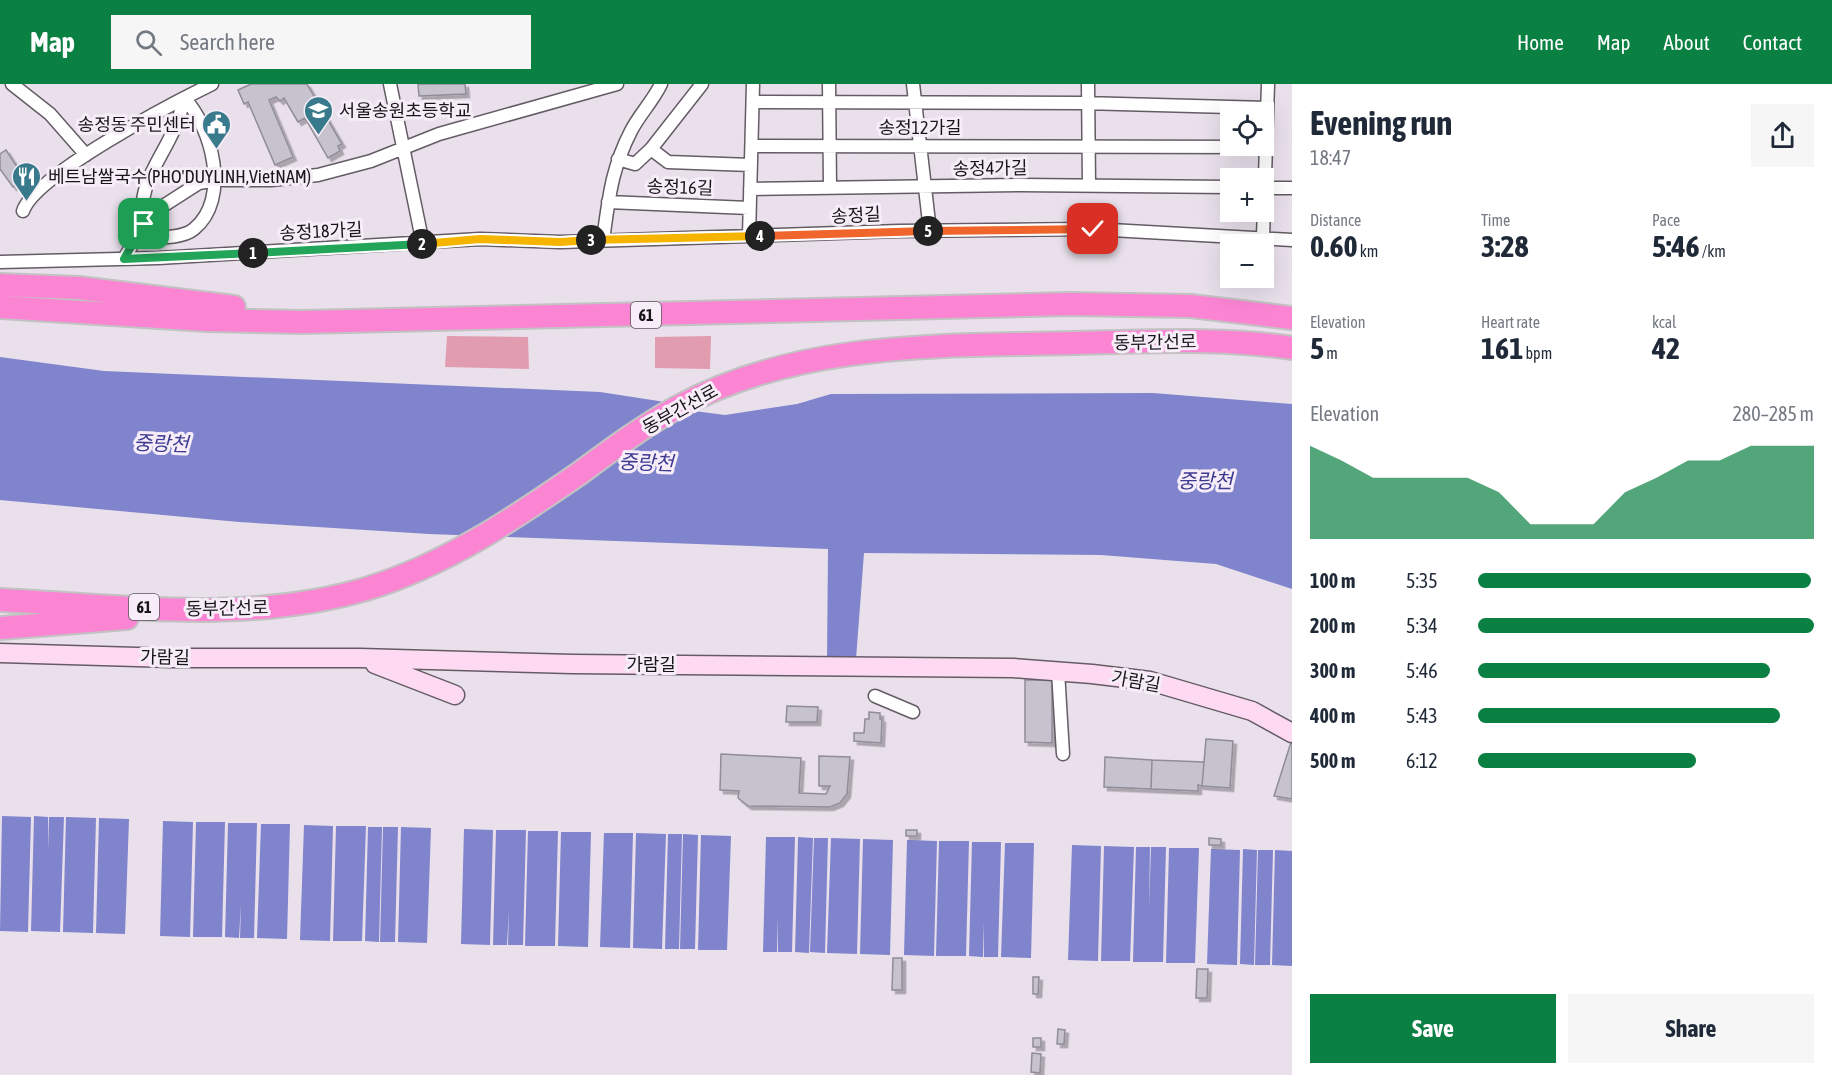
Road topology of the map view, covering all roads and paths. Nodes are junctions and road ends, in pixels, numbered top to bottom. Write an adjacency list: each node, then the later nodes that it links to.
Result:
1 (12, 84): 26 (street)
2 (212, 84): 12 (street)
3 (390, 84): 24 (street)
4 (617, 84): 24 (street)
5 (661, 84): 27 (street)
6 (702, 84): 25 (street)
7 (753, 84): 13 (street)
8 (829, 84): 16 (street)
9 (913, 84): 17 (street)
10 (1088, 84): 15 (street)
11 (1268, 84): 14 (street)
12 (184, 98): 26 (street); 29 (street); 40 (street)
13 (754, 102): 16 (street); 21 (street)
14 (1267, 102)
15 (1088, 103): 17 (street); 18 (street); 22 (street)
16 (829, 104): 17 (street); 19 (street)
17 (915, 104): 20 (street)
18 (1220, 107)
19 (829, 145): 20 (street, 송정12가길); 21 (street, 송정12가길); 32 (street)
20 (919, 145): 22 (street, 송정12가길); 31 (street)
21 (752, 146): 28 (street)
22 (1088, 146): 23 (street, 송정12가길); 30 (street)
23 (1220, 147)
24 (403, 149): 29 (street); 48 (street)
25 (651, 149): 27 (street, 송정16길); 28 (street, 송정16길)
26 (86, 155): 39 (street)
27 (618, 159): 37 (street)
28 (751, 165): 36 (street)
29 (216, 180): 40 (street); 44 (street)
30 (1089, 185): 31 (street, 송정4가길); 33 (street, 송정4가길)
31 (924, 186): 32 (street, 송정4가길); 41 (street)
32 (830, 187): 36 (street, 송정4가길)
33 (1220, 187)
34 (1274, 188): 35 (street)
35 (1292, 188)
36 (750, 189): 38 (street)
37 (608, 202): 38 (street, 송정16길); 46 (street)
38 (749, 208): 43 (street)
39 (23, 211)
40 (144, 224): 44 (street)
41 (930, 231): 42 (street, 송정길); 43 (street, 송정길)
42 (1220, 235)
43 (749, 236): 46 (street, 송정길)
44 (135, 238): 49 (street)
45 (1274, 238): 47 (street, 송정길)
46 (603, 240): 48 (street, 송정길)
47 (1292, 240)
48 (423, 244): 49 (street, 송정18가길)
49 (124, 259): 50 (street, 송정18가길)
50 (0, 262)
51 (0, 285): 54 (highway)
52 (0, 307): 54 (highway, 동부간선로 / 61)
53 (1292, 318): 54 (highway, 동부간선로 / 61)
54 (303, 322)
55 (1292, 348): 57 (highway, 동부간선로 / 61)
56 (0, 600): 57 (highway, 동부간선로 / 61)
57 (210, 609): 58 (highway)
58 (0, 628)
59 (0, 653): 60 (street, 가람길)
60 (360, 658): 61 (street, 가람길); 62 (street)
61 (1058, 671): 65 (street, 가람길); 66 (street)
62 (455, 695)
63 (875, 696): 64 (street)
64 (913, 712)
65 (1292, 733)
66 (1063, 753)

